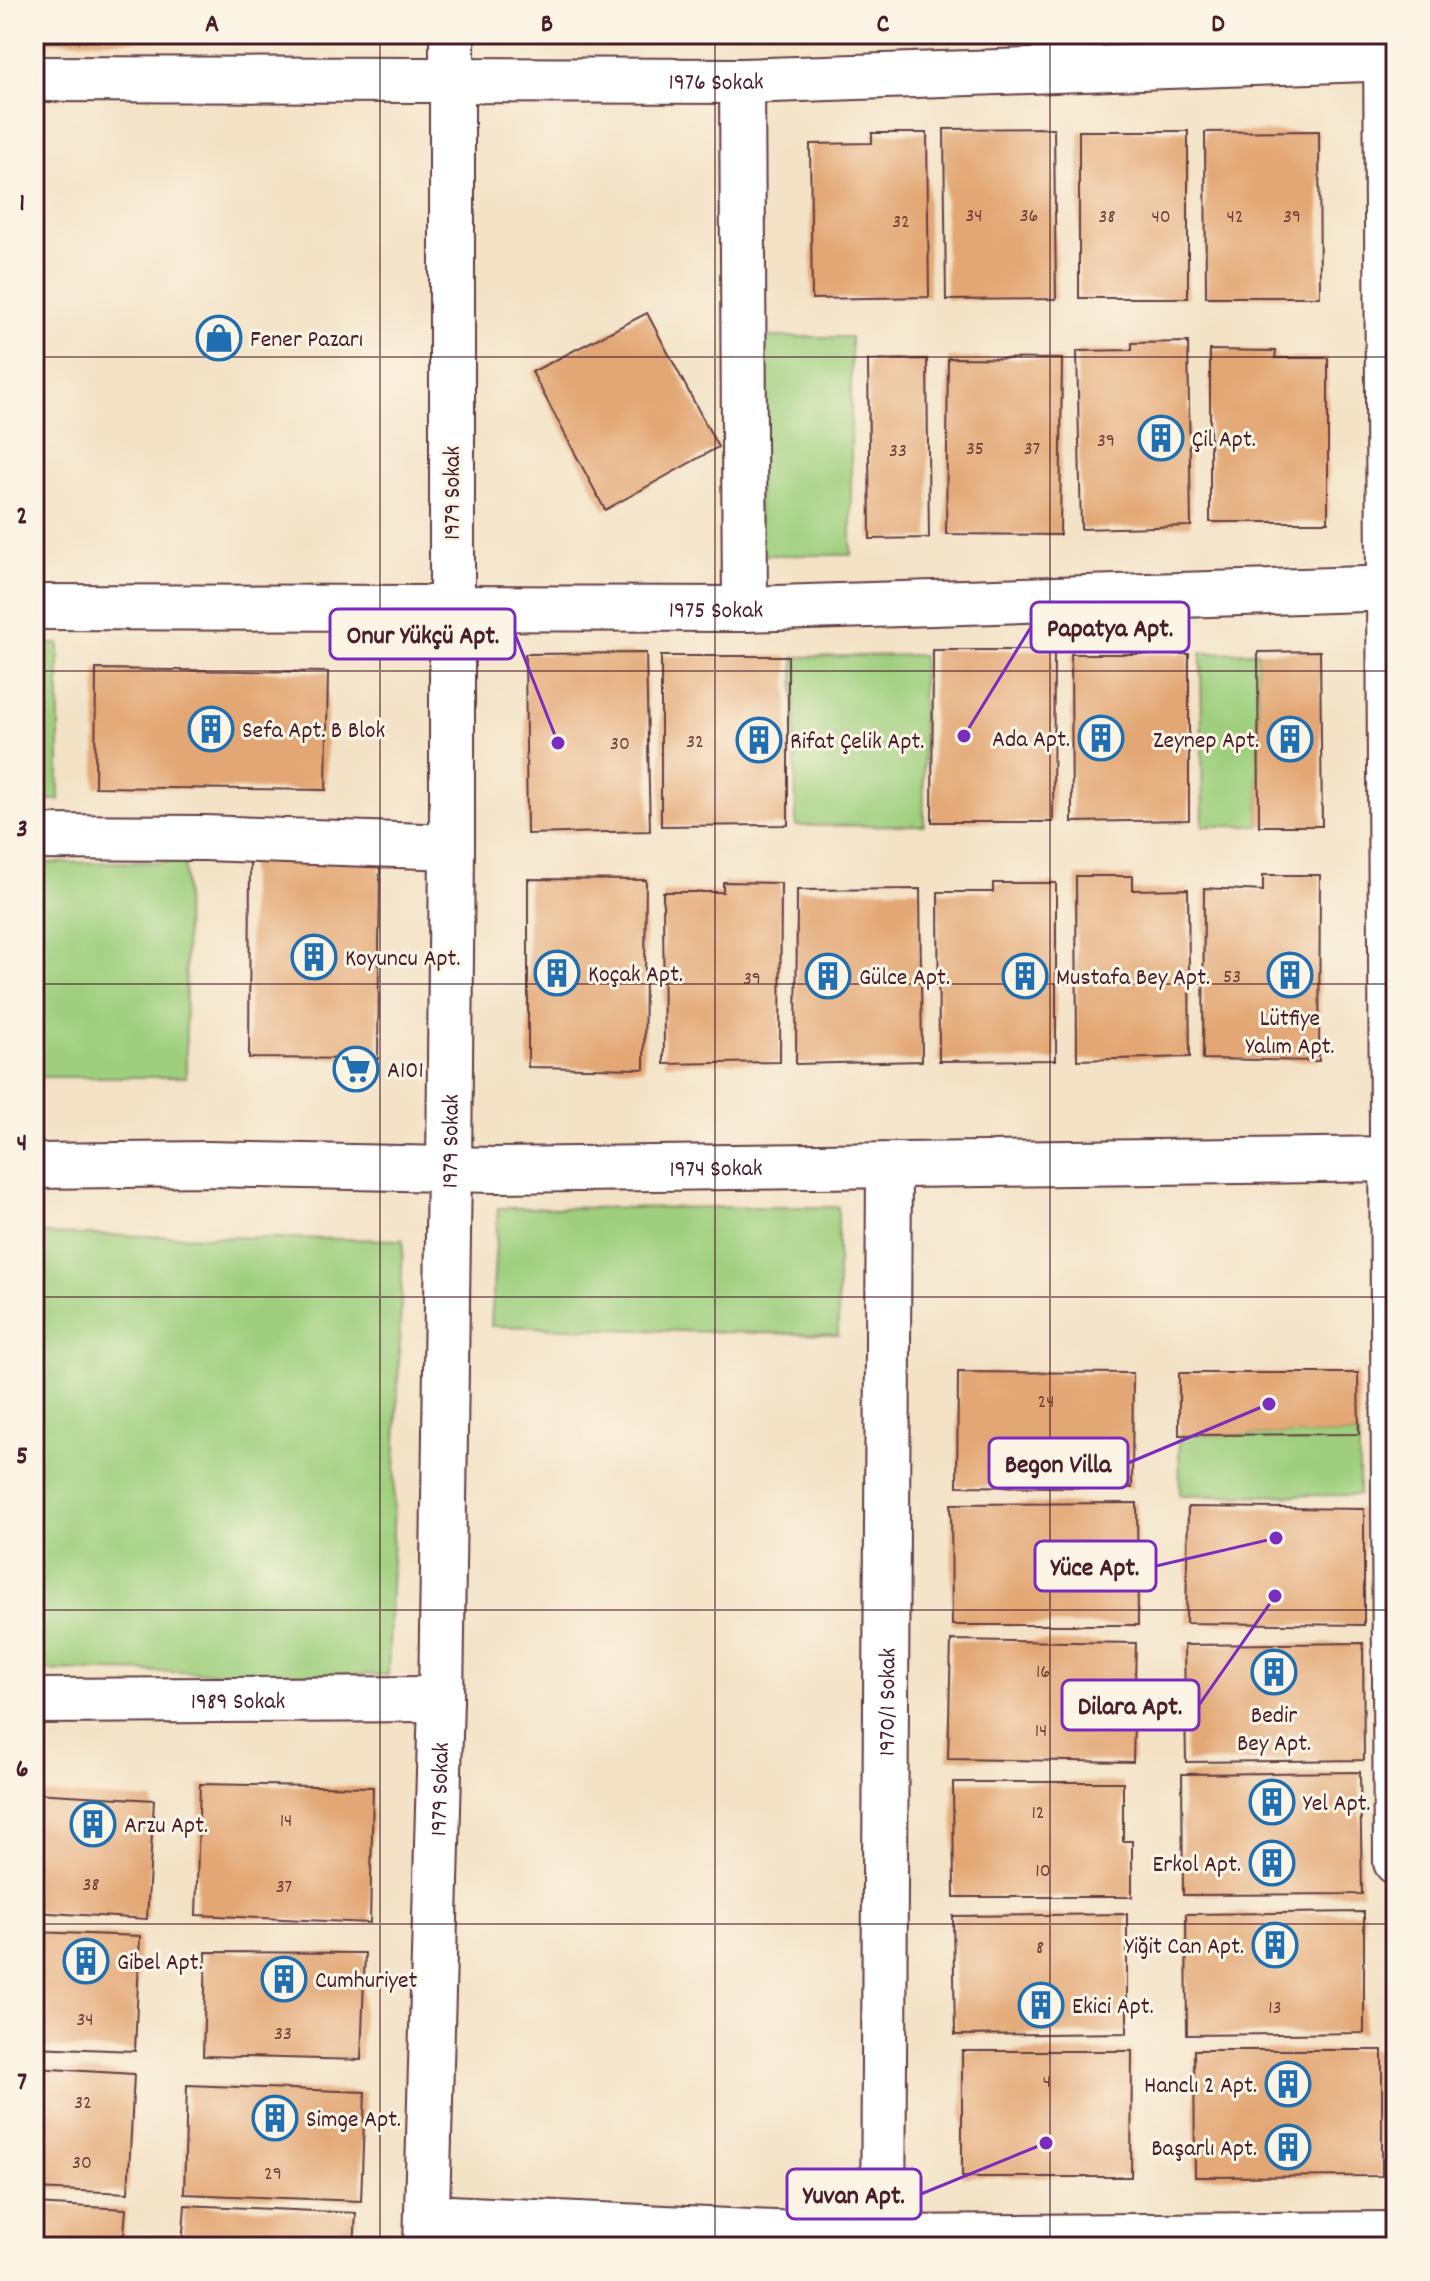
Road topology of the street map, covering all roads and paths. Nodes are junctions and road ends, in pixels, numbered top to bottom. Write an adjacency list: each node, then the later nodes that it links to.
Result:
1 (452, 34): 4 (street, 1979 Sokak)
2 (1389, 50): 5 (street, 1976 Sokak); 6 (street)
3 (34, 79): 4 (street, 1976 Sokak)
4 (452, 80): 5 (street, 1976 Sokak); 8 (street, 1979 Sokak)
5 (742, 81): 9 (street)
6 (1392, 588): 9 (street, 1975 Sokak); 12 (street)
7 (34, 607): 8 (street, 1975 Sokak)
8 (451, 607): 9 (street, 1975 Sokak); 11 (street, 1979 Sokak)
9 (745, 609)
10 (34, 837): 11 (street)
11 (452, 847): 15 (street, 1979 Sokak)
12 (1394, 1159): 14 (street, 1974 Sokak); 18 (street)
13 (34, 1166): 15 (street, 1974 Sokak)
14 (889, 1166): 15 (street, 1974 Sokak); 22 (street, 1970/1 Sokak)
15 (449, 1170): 16 (street, 1979 Sokak)
16 (441, 1699): 17 (street, 1989 Sokak); 20 (street, 1979 Sokak)
17 (34, 1701)
18 (1396, 1703): 19 (street)
19 (1396, 1862)
20 (427, 2232): 22 (street)
21 (1396, 2234): 22 (street)
22 (883, 2238)

